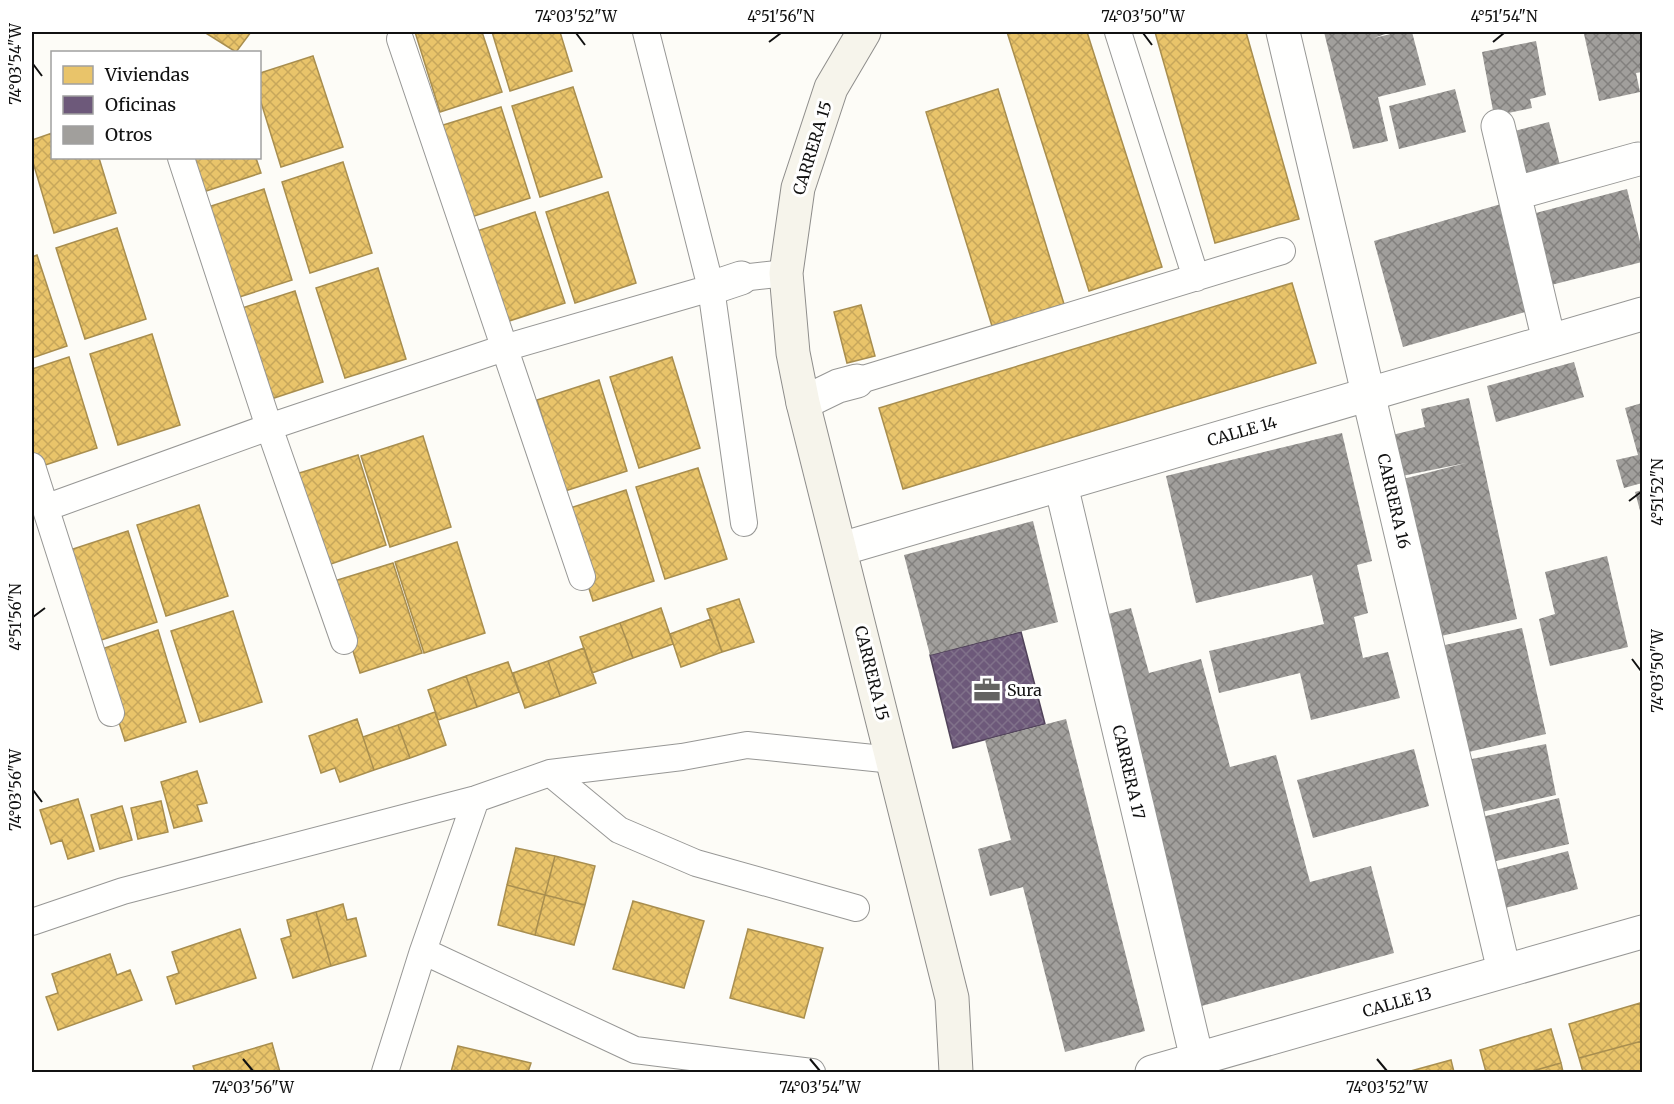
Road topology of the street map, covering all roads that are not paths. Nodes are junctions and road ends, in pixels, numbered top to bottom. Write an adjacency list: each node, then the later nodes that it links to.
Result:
1 (646, 32): 13 (lane)
2 (864, 32): 11 (street, CARRERA 15)
3 (1118, 32): 12 (lane)
4 (1283, 32): 18 (street, CARRERA 16)
5 (400, 39): 16 (lane)
6 (1498, 126): 9 (street)
7 (181, 159): 20 (lane)
8 (1638, 159): 9 (street)
9 (1516, 193): 15 (street)
10 (1282, 251): 12 (lane)
11 (786, 273): 13 (lane); 19 (street, CARRERA 15)
12 (1196, 278): 17 (lane)
13 (726, 283): 16 (lane); 24 (lane)
14 (1642, 314): 15 (street, CALLE 14)
15 (1550, 341): 18 (street, CALLE 14)
16 (504, 348): 20 (lane); 26 (lane)
17 (857, 381): 19 (street)
18 (1370, 394): 22 (street, CALLE 14); 36 (street, CARRERA 16)
19 (803, 403): 25 (street, CARRERA 15)
20 (269, 427): 23 (lane); 27 (lane)
21 (32, 466): 23 (lane)
22 (1061, 484): 25 (street, CALLE 14); 37 (street, CARRERA 17)
23 (45, 508): 28 (lane)
24 (744, 523)
25 (841, 549): 29 (street, CARRERA 15)
26 (582, 577)
27 (344, 641)
28 (111, 713)
29 (893, 760): 30 (lane); 40 (street, CARRERA 15)
30 (550, 773): 31 (lane); 32 (lane)
31 (476, 799): 33 (lane); 35 (lane)
32 (856, 908)
33 (32, 922)
34 (1642, 932): 36 (street, CALLE 13)
35 (423, 951): 38 (lane); 39 (lane)
36 (1504, 971): 37 (street, CALLE 13)
37 (1197, 1059): 41 (street, CALLE 13)
38 (384, 1072)
39 (812, 1072)
40 (956, 1072)
41 (1152, 1072)

